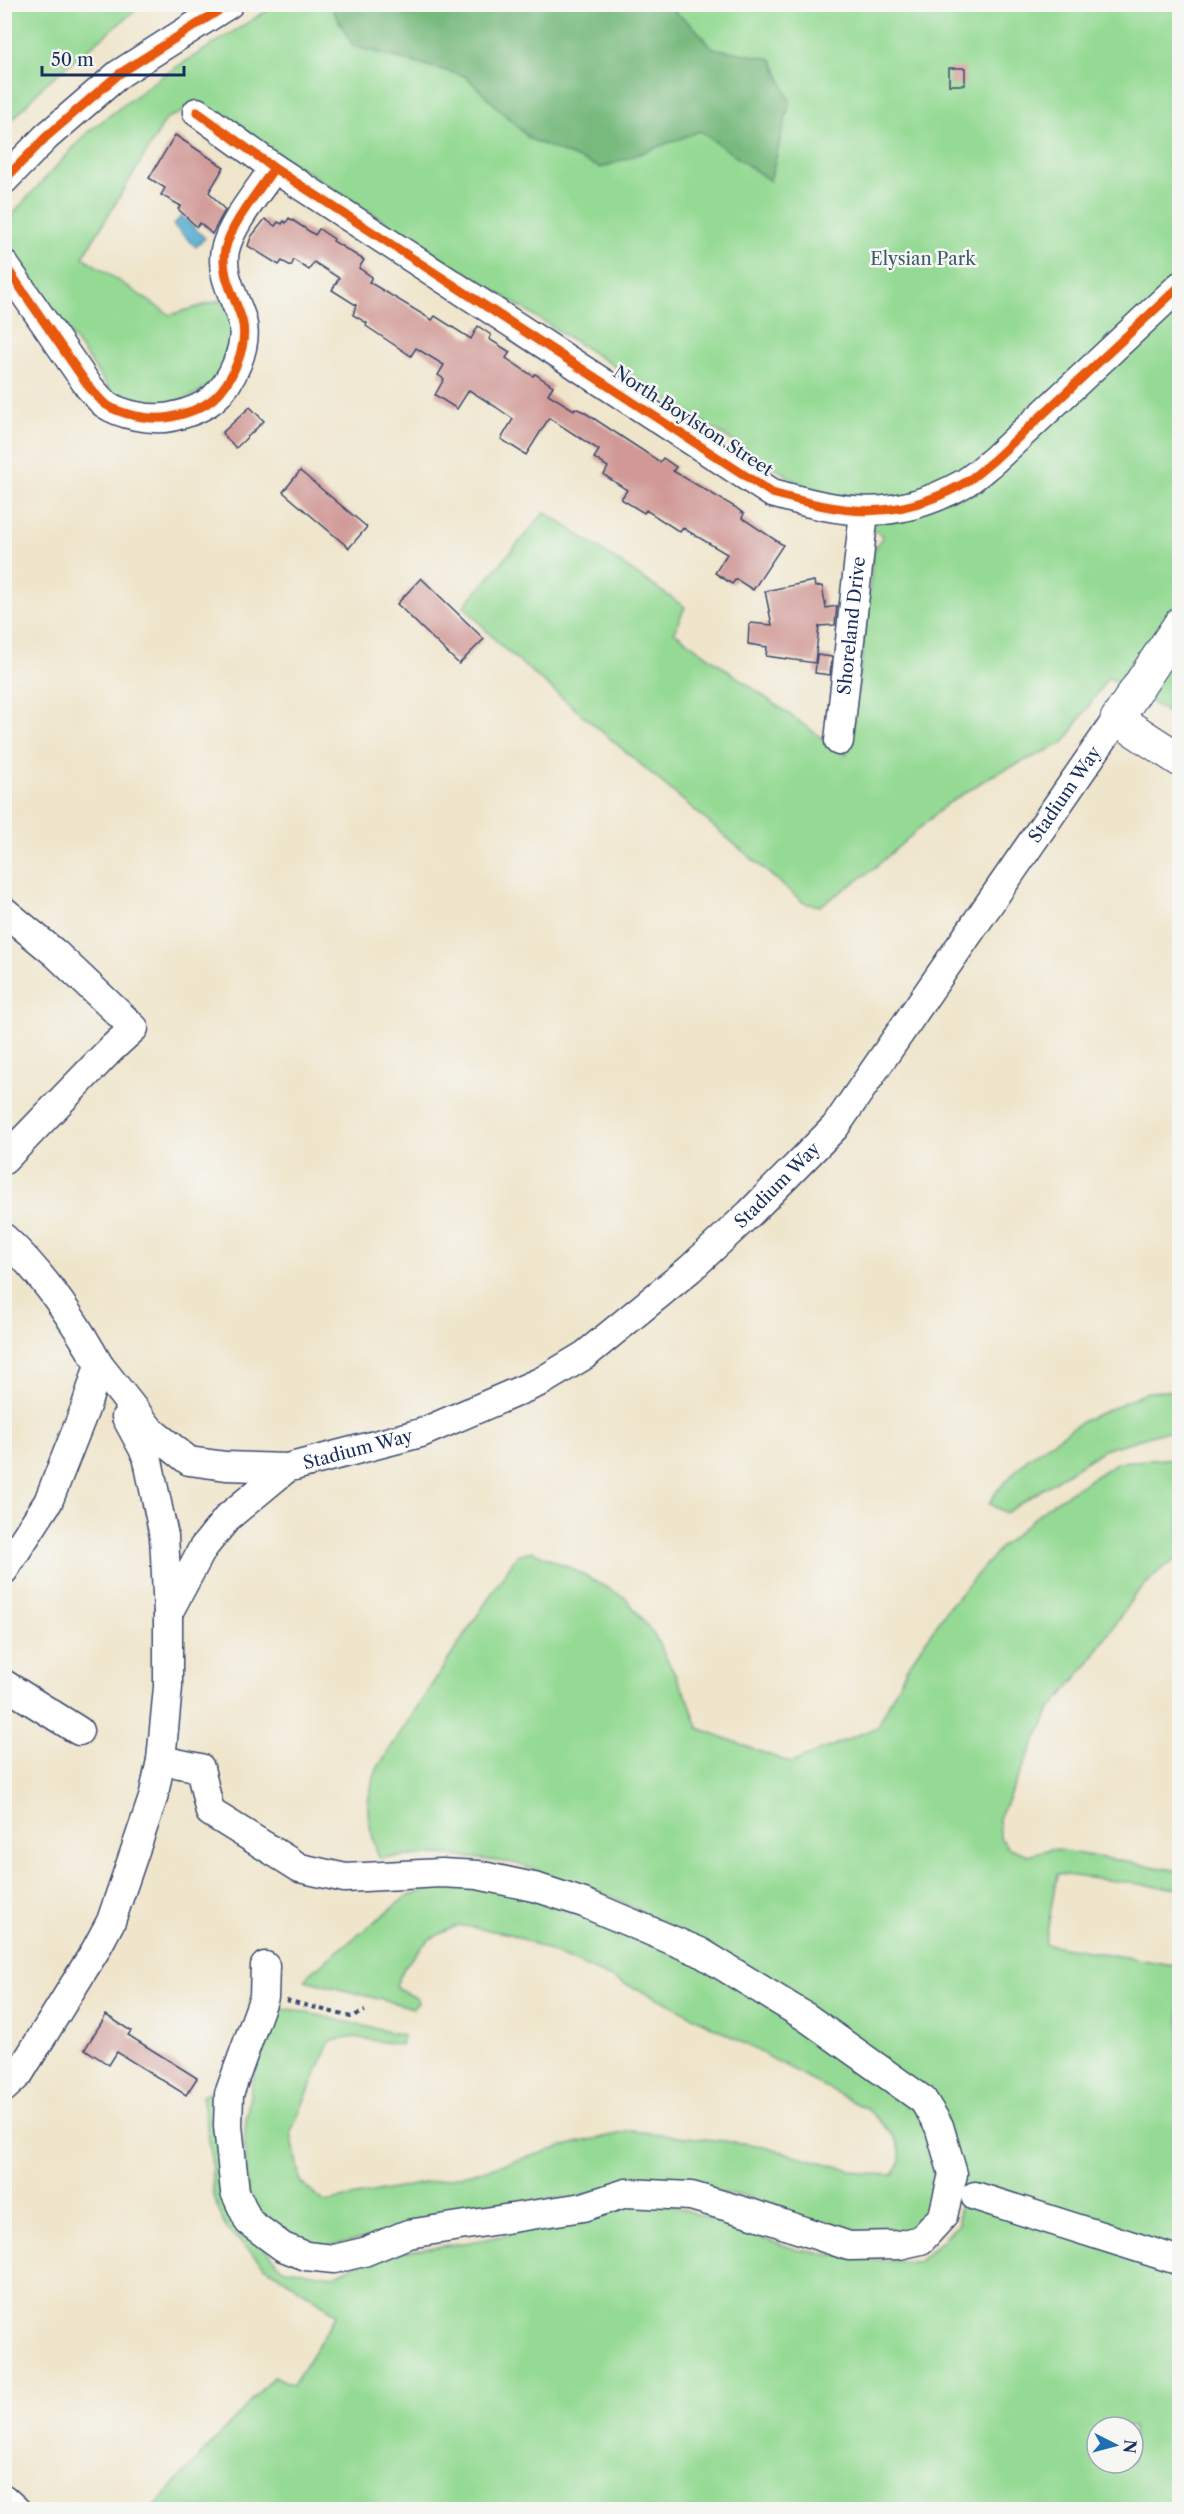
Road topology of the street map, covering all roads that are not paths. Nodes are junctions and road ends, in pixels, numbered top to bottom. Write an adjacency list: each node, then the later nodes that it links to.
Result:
1 (229, 4): 4 (street)
2 (197, 112): 3 (street, North Boylston Street)
3 (274, 168): 5 (street); 7 (street, North Boylston Street)
4 (4, 180)
5 (4, 264)
6 (1179, 286): 7 (street, North Boylston Street)
7 (864, 512): 10 (street, Shoreland Drive)
8 (1179, 624): 9 (main road)
9 (1118, 719): 11 (main road); 16 (street, Stadium Way)
10 (839, 741)
11 (1179, 760)
12 (4, 911): 13 (street)
13 (4, 1160)
14 (4, 1238): 15 (street)
15 (99, 1365): 16 (street, Stadium Way); 17 (street); 18 (street)
16 (287, 1468): 18 (street, Stadium Way)
17 (4, 1570)
18 (168, 1613): 21 (street)
19 (4, 1684): 20 (street)
20 (79, 1731)
21 (161, 1761): 22 (street); 23 (street)
22 (265, 1966)
23 (4, 2088)
24 (975, 2196): 25 (street)
25 (1179, 2260)
26 (4, 2499): 27 (street)
27 (16, 2510)

